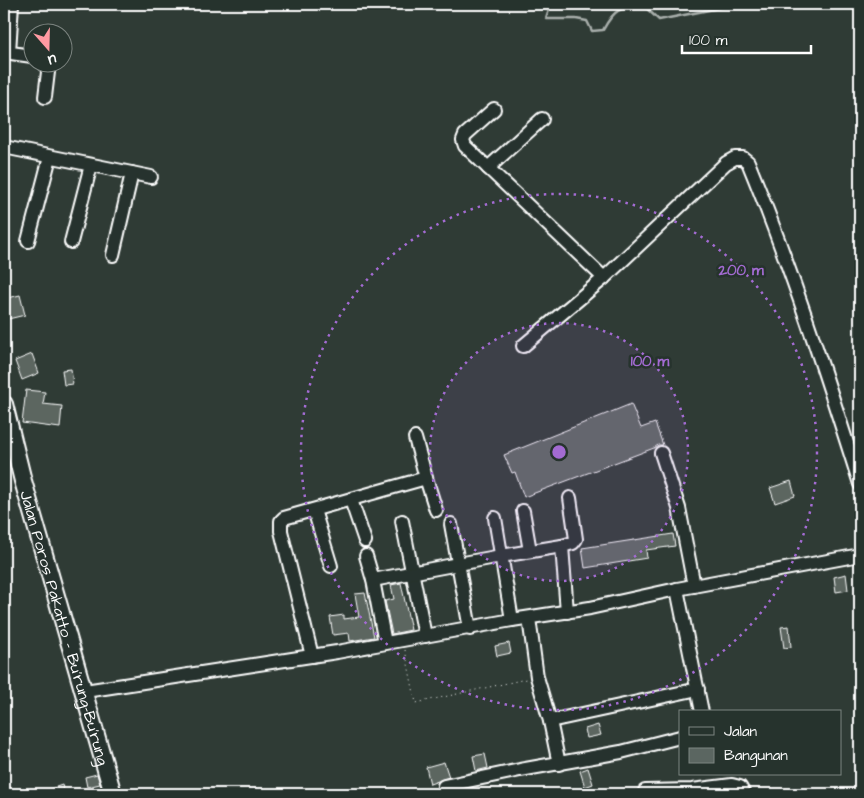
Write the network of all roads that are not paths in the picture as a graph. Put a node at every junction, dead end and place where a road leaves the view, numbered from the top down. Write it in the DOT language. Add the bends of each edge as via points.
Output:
graph roads {
  1 [pos="12,4"];
  2 [pos="6,52"];
  3 [pos="22,54"];
  4 [pos="48,72"];
  5 [pos="45,97"];
  6 [pos="494,109"];
  7 [pos="542,119"];
  8 [pos="5,152"];
  9 [pos="50,157"];
  10 [pos="90,165"];
  11 [pos="488,168"];
  12 [pos="132,173"];
  13 [pos="150,177"];
  14 [pos="28,241"];
  15 [pos="71,242"];
  16 [pos="113,255"];
  17 [pos="604,278"];
  18 [pos="523,346"];
  19 [pos="4,404"];
  20 [pos="415,438"];
  21 [pos="661,453"];
  22 [pos="426,478"];
  23 [pos="860,484"];
  24 [pos="570,498"];
  25 [pos="351,500"];
  26 [pos="314,510"];
  27 [pos="436,510"];
  28 [pos="523,511"];
  29 [pos="494,518"];
  30 [pos="402,521"];
  31 [pos="451,524"];
  32 [pos="364,541"];
  33 [pos="562,546"];
  34 [pos="530,551"];
  35 [pos="860,555"];
  36 [pos="366,556"];
  37 [pos="501,556"];
  38 [pos="457,565"];
  39 [pos="331,566"];
  40 [pos="413,573"];
  41 [pos="373,580"];
  42 [pos="694,586"];
  43 [pos="677,588"];
  44 [pos="567,612"];
  45 [pos="529,618"];
  46 [pos="512,620"];
  47 [pos="470,629"];
  48 [pos="425,636"];
  49 [pos="385,643"];
  50 [pos="312,656"];
  51 [pos="698,689"];
  52 [pos="85,691"];
  53 [pos="702,710"];
  54 [pos="550,721"];
  55 [pos="679,737"];
  56 [pos="559,764"];
  57 [pos="714,780"];
  58 [pos="444,786"];
  59 [pos="645,791"];
  60 [pos="113,794"];
  61 [pos="744,794"];
  1 -- 2 [label="street"];
  2 -- 3 [label="street"];
  4 -- 5 [label="street"];
  6 -- 11 [label="street" via="464,137 467,148"];
  7 -- 11 [label="street"];
  8 -- 9 [label="street"];
  9 -- 10 [label="street"];
  9 -- 14 [label="street"];
  10 -- 12 [label="street"];
  10 -- 15 [label="street"];
  11 -- 17 [label="street"];
  12 -- 13 [label="street"];
  12 -- 16 [label="street"];
  17 -- 18 [label="street"];
  17 -- 23 [label="street" via="726,163 739,157 746,159 800,300"];
  19 -- 52 [label="main road, Jalan Poros Pakatto - Bu'rung-Bu'rung" via="23,482"];
  20 -- 22 [label="street"];
  21 -- 42 [label="street" via="678,508"];
  22 -- 25 [label="street"];
  22 -- 27 [label="street"];
  24 -- 33 [label="street" via="576,539"];
  25 -- 26 [label="street"];
  25 -- 32 [label="street"];
  26 -- 39 [label="street"];
  26 -- 50 [label="street" via="284,518 280,527"];
  28 -- 34 [label="street"];
  29 -- 37 [label="street"];
  30 -- 40 [label="street"];
  31 -- 38 [label="street"];
  33 -- 34 [label="street"];
  33 -- 44 [label="street"];
  34 -- 37 [label="street"];
  35 -- 42 [label="street"];
  36 -- 41 [label="street"];
  37 -- 38 [label="street"];
  37 -- 46 [label="street"];
  38 -- 40 [label="street"];
  38 -- 47 [label="street"];
  40 -- 41 [label="street"];
  40 -- 48 [label="street"];
  41 -- 49 [label="street"];
  42 -- 43 [label="street"];
  43 -- 44 [label="street"];
  43 -- 51 [label="street"];
  44 -- 45 [label="street"];
  45 -- 46 [label="street"];
  45 -- 54 [label="street" via="537,677"];
  46 -- 47 [label="street"];
  47 -- 48 [label="street"];
  48 -- 49 [label="street"];
  49 -- 50 [label="street"];
  50 -- 52 [label="street"];
  51 -- 53 [label="street"];
  51 -- 54 [label="street"];
  52 -- 60 [label="main road, Jalan Poros Pakatto - Bu'rung-Bu'rung"];
  54 -- 56 [label="street"];
  55 -- 56 [label="street"];
  56 -- 58 [label="street"];
  57 -- 59 [label="street" via="692,790"];
  57 -- 61 [label="street" via="736,786"];
}
